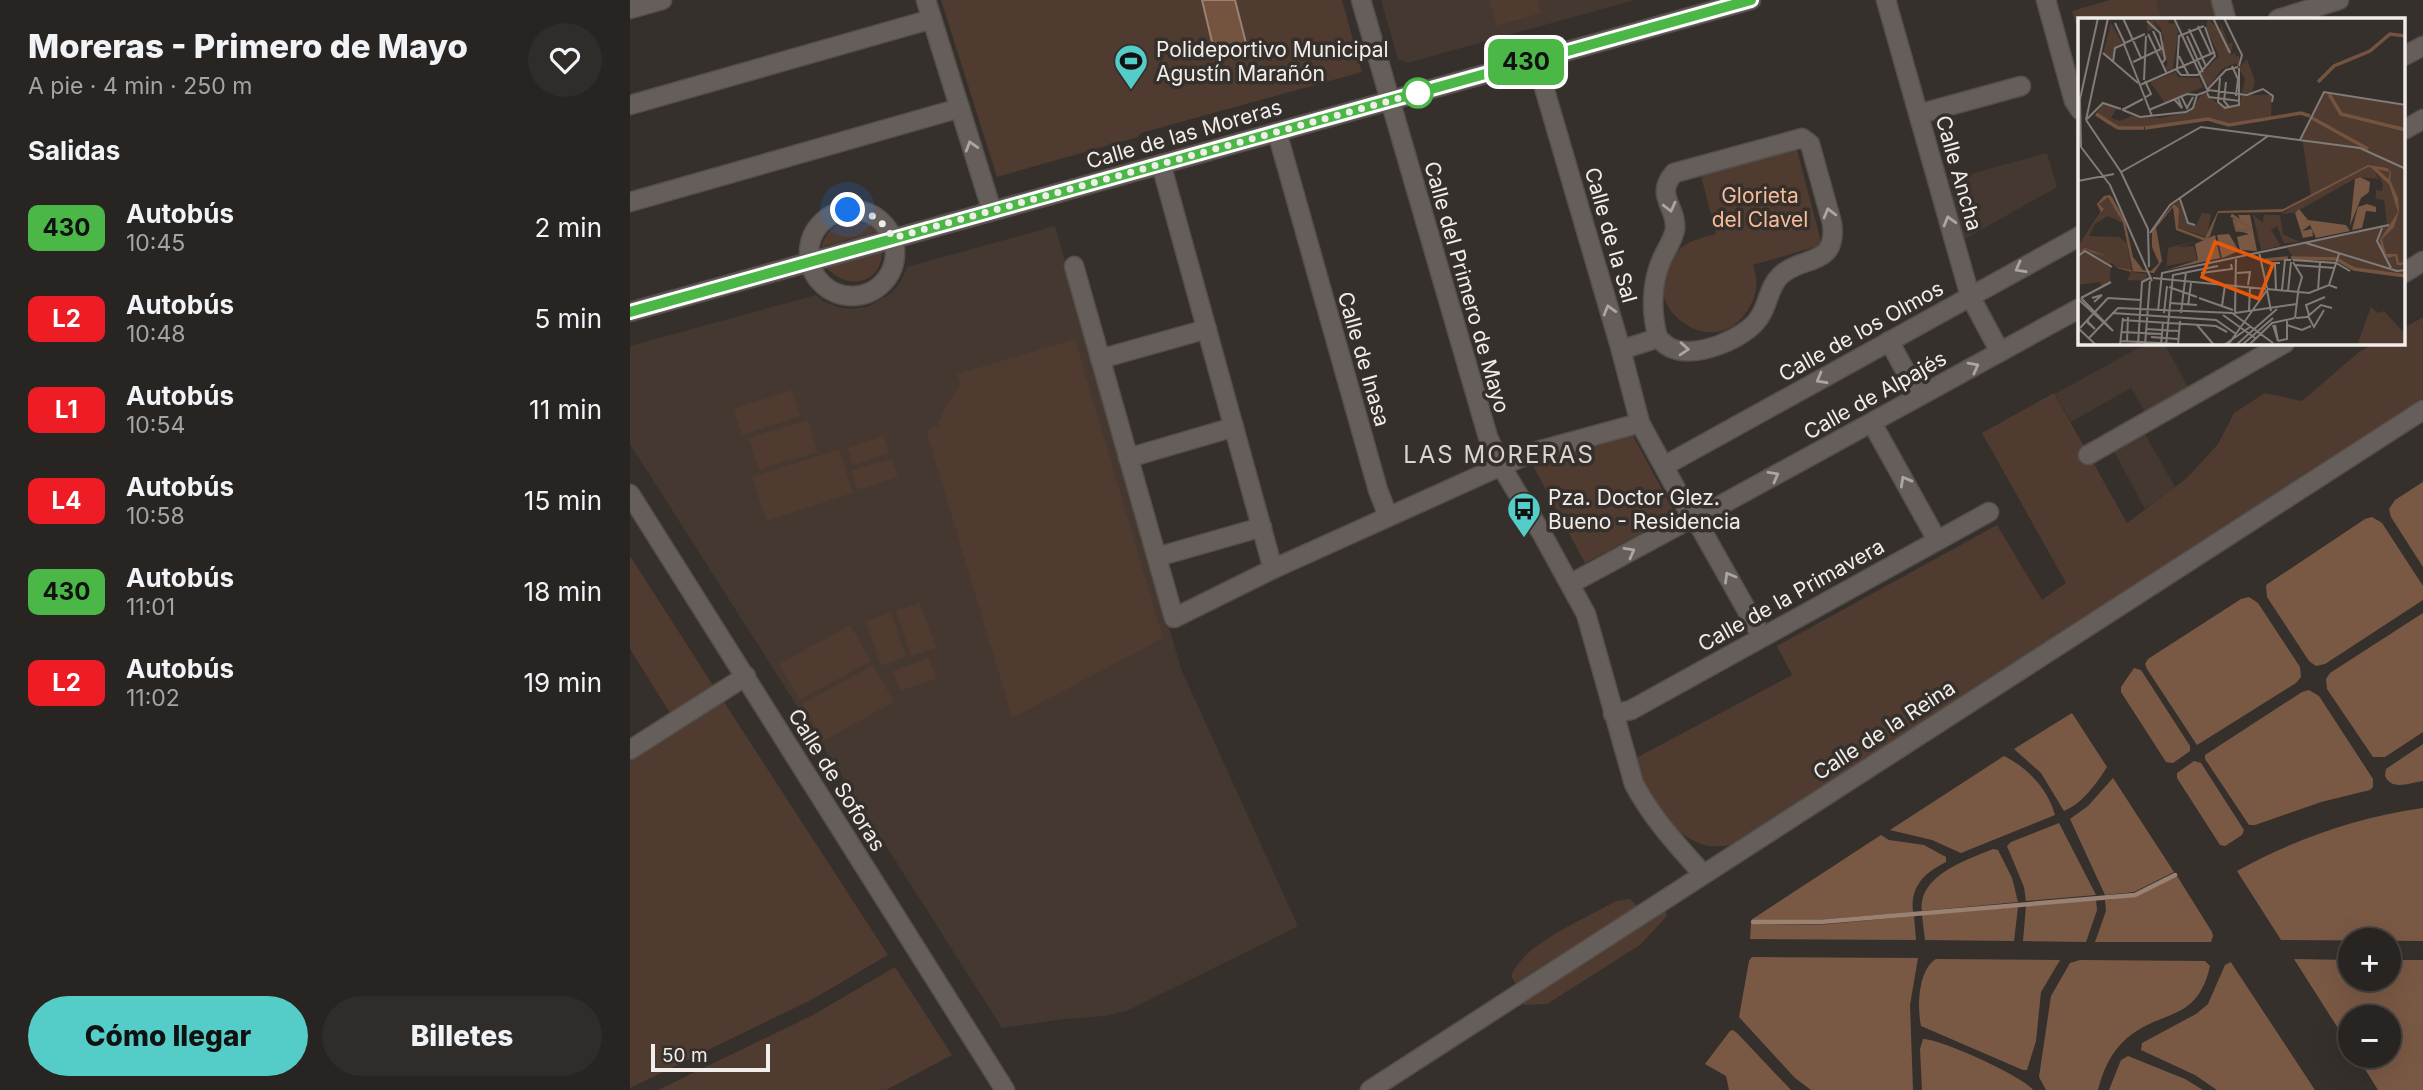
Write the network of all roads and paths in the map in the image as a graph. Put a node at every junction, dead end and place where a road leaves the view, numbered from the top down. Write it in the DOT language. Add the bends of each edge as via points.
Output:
graph roads {
  1 [pos="662,0"];
  2 [pos="926,0"];
  3 [pos="1361,0"];
  4 [pos="1751,0"];
  5 [pos="1886,0"];
  6 [pos="2046,0"];
  7 [pos="2221,0"];
  8 [pos="2340,0"];
  9 [pos="1721,4"];
  10 [pos="630,9"];
  11 [pos="2226,18"];
  12 [pos="2281,18"];
  13 [pos="932,19"];
  14 [pos="2423,46"];
  15 [pos="2406,55"];
  16 [pos="1536,60"];
  17 [pos="2021,86"];
  18 [pos="1390,100"];
  19 [pos="630,105"];
  20 [pos="2078,107"];
  21 [pos="960,108"];
  22 [pos="1919,114"];
  23 [pos="2423,119"];
  24 [pos="2406,129"];
  25 [pos="1277,132"];
  26 [pos="1161,164"];
  27 [pos="630,202"];
  28 [pos="992,211"];
  29 [pos="2078,237"];
  30 [pos="893,238"];
  31 [pos="2423,261"];
  32 [pos="810,262"];
  33 [pos="1073,266"];
  34 [pos="2406,272"];
  35 [pos="1970,296"];
  36 [pos="2078,309"];
  37 [pos="630,312"];
  38 [pos="1207,329"];
  39 [pos="1658,338"];
  40 [pos="1889,341"];
  41 [pos="2281,345"];
  42 [pos="1621,350"];
  43 [pos="2000,352"];
  44 [pos="1100,359"];
  45 [pos="1919,396"];
  46 [pos="2423,410"];
  47 [pos="1872,422"];
  48 [pos="1640,423"];
  49 [pos="1234,427"];
  50 [pos="2088,454"];
  51 [pos="1128,458"];
  52 [pos="1501,466"];
  53 [pos="1664,466"];
  54 [pos="630,494"];
  55 [pos="1989,512"];
  56 [pos="1388,516"];
  57 [pos="1692,518"];
  58 [pos="1262,527"];
  59 [pos="1937,540"];
  60 [pos="1157,557"];
  61 [pos="1273,569"];
  62 [pos="1570,584"];
  63 [pos="1762,636"];
  64 [pos="746,676"];
  65 [pos="1613,714"];
  66 [pos="630,750"];
  67 [pos="1703,874"];
  68 [pos="1005,1090"];
  69 [pos="1370,1090"];
  1 -- 10 [label="street"];
  2 -- 13 [label="street"];
  3 -- 18 [label="street, Calle del Primero de Mayo"];
  4 -- 9 [label="street, Calle de las Moreras"];
  5 -- 22 [label="street, Calle Ancha"];
  6 -- 20 [label="street"];
  7 -- 11 [label="street"];
  8 -- 12 [label="street"];
  9 -- 16 [label="street, Calle de las Moreras"];
  13 -- 19 [label="street"];
  13 -- 21 [label="street"];
  14 -- 15 [label="street"];
  16 -- 18 [label="street, Calle de las Moreras"];
  42 -- 16 [label="street, Calle de la Sal, one-way"];
  17 -- 22 [label="street"];
  18 -- 25 [label="street, Calle de las Moreras"];
  18 -- 52 [label="street, Calle del Primero de Mayo" via="1488,438"];
  21 -- 27 [label="street"];
  28 -- 21 [label="street, one-way"];
  35 -- 22 [label="street, Calle Ancha, one-way"];
  23 -- 24 [label="street"];
  25 -- 26 [label="street, Calle de las Moreras"];
  25 -- 56 [label="street, Calle de Inasa"];
  26 -- 28 [label="street, Calle de las Moreras"];
  26 -- 38 [label="street"];
  28 -- 30 [label="street, Calle de las Moreras"];
  29 -- 35 [label="street, Calle de los Olmos, one-way"];
  30 -- 32 [label="street, Calle de las Moreras"];
  30 -- 32 [label="street" via="875,216 848,210 834,214 818,228"];
  30 -- 32 [label="street" via="893,266 887,278 864,294 850,296 825,286"];
  31 -- 34 [label="street"];
  32 -- 37 [label="street, Calle de las Moreras"];
  33 -- 44 [label="street"];
  35 -- 40 [label="street, Calle de los Olmos"];
  35 -- 43 [label="street, Calle Ancha"];
  36 -- 43 [label="street, Calle de Alpajés"];
  38 -- 44 [label="street"];
  38 -- 49 [label="street"];
  39 -- 39 [label="street, one-way" via="1670,348 1686,352 1741,336 1761,316 1772,285 1783,272 1823,255 1830,246 1832,223 1810,144 1802,138 1784,142 1674,173 1667,181 1675,229 1654,286 1653,323"];
  39 -- 42 [label="street"];
  40 -- 45 [label="street"];
  40 -- 53 [label="street, Calle de los Olmos, one-way"];
  41 -- 50 [label="street"];
  42 -- 48 [label="street, Calle de la Sal"];
  45 -- 43 [label="street, Calle de Alpajés, one-way"];
  44 -- 51 [label="street"];
  45 -- 47 [label="street, Calle de Alpajés"];
  46 -- 67 [label="street, Calle de la Reina"];
  57 -- 47 [label="street, Calle de Alpajés, one-way"];
  59 -- 47 [label="street, one-way"];
  48 -- 52 [label="street" via="1534,452"];
  48 -- 53 [label="street, Calle de la Sal"];
  49 -- 51 [label="street"];
  49 -- 58 [label="street"];
  51 -- 60 [label="street"];
  52 -- 56 [label="street"];
  52 -- 62 [label="street, Calle del Primero de Mayo"];
  53 -- 57 [label="street, Calle de la Sal"];
  54 -- 64 [label="street, Calle de Soforas"];
  55 -- 59 [label="street, Calle de la Primavera"];
  56 -- 61 [label="street"];
  62 -- 57 [label="street, Calle de Alpajés, one-way"];
  63 -- 57 [label="street, one-way"];
  58 -- 60 [label="street"];
  58 -- 61 [label="street"];
  59 -- 63 [label="street, Calle de la Primavera"];
  60 -- 61 [label="street" via="1174,618"];
  62 -- 65 [label="street" via="1586,614"];
  63 -- 65 [label="street, Calle de la Primavera" via="1631,710"];
  64 -- 66 [label="street"];
  64 -- 68 [label="street, Calle de Soforas"];
  65 -- 67 [label="street" via="1640,795"];
  67 -- 69 [label="street, Calle de la Reina"];
}
